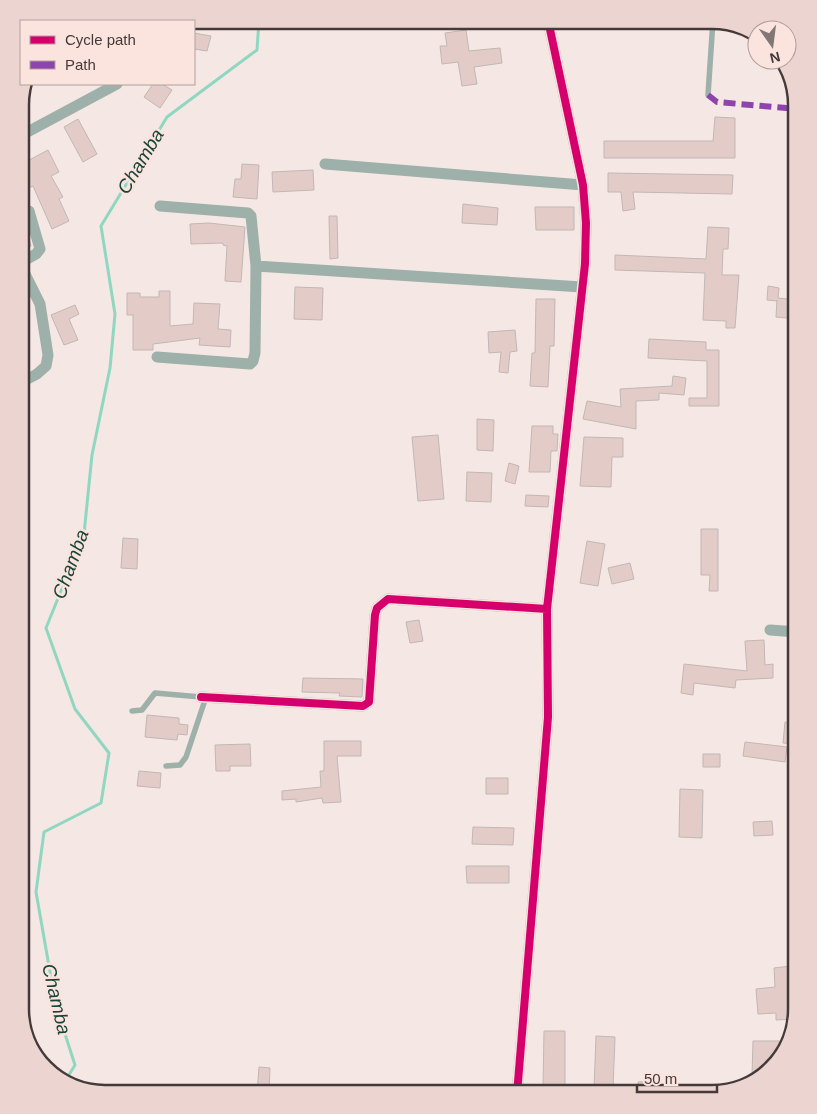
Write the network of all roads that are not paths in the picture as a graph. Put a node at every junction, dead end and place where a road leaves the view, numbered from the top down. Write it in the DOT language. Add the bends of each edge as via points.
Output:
graph roads {
  1 [pos="550,29"];
  2 [pos="712,29"];
  3 [pos="115,85"];
  4 [pos="708,95"];
  5 [pos="29,131"];
  6 [pos="325,164"];
  7 [pos="583,185"];
  8 [pos="160,206"];
  9 [pos="30,211"];
  10 [pos="29,258"];
  11 [pos="256,266"];
  12 [pos="29,282"];
  13 [pos="582,287"];
  14 [pos="157,357"];
  15 [pos="29,378"];
  16 [pos="546,608"];
  17 [pos="770,630"];
  18 [pos="788,631"];
  19 [pos="204,697"];
  20 [pos="132,711"];
  21 [pos="166,766"];
  22 [pos="518,1085"];
  1 -- 7 [label="street"];
  2 -- 4 [label="lane"];
  3 -- 5 [label="street"];
  6 -- 7 [label="street"];
  7 -- 13 [label="street" via="586,223"];
  8 -- 11 [label="street" via="248,213 251,216"];
  9 -- 10 [label="street" via="40,249"];
  11 -- 13 [label="street"];
  11 -- 14 [label="street" via="253,361 250,364"];
  12 -- 15 [label="street" via="40,304 48,355 46,366"];
  13 -- 16 [label="street"];
  16 -- 19 [label="street" via="388,599 377,608 375,615 369,702 363,706"];
  16 -- 22 [label="street" via="548,718"];
  17 -- 18 [label="street"];
  19 -- 20 [label="lane" via="155,693 142,710"];
  19 -- 21 [label="lane" via="186,757 180,765"];
}
